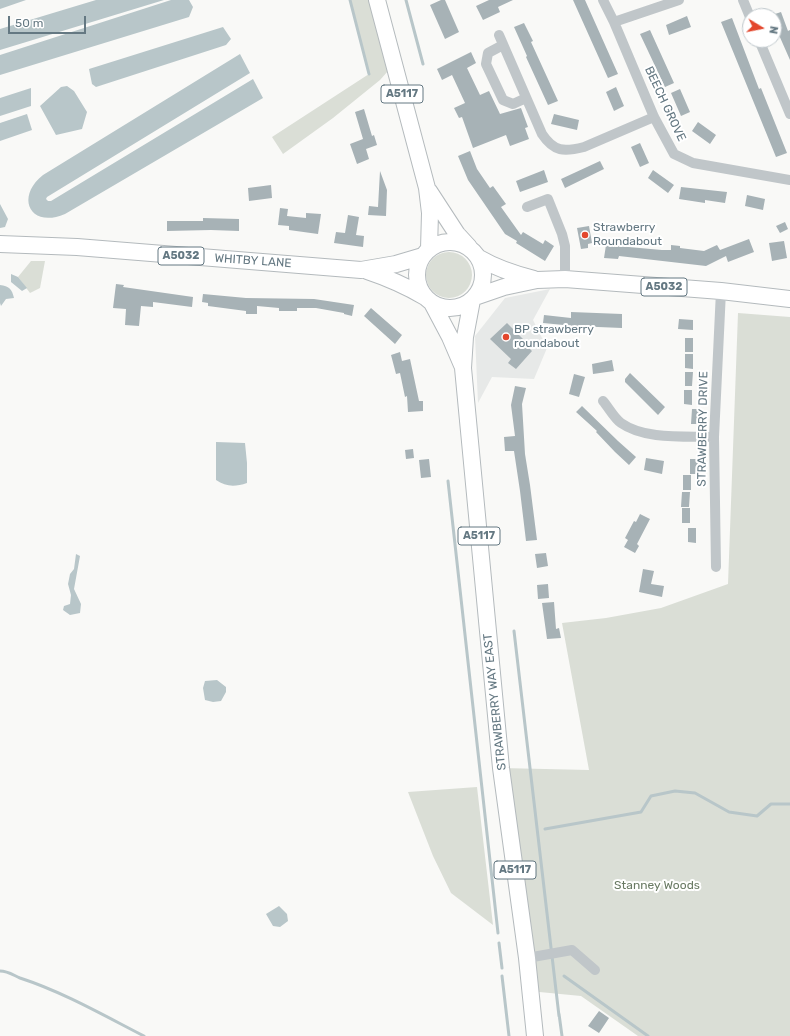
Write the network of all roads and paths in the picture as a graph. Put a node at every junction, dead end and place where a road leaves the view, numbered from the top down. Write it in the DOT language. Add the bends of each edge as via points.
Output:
graph roads {
  1 [pos="377,0"];
  2 [pos="603,0"];
  3 [pos="679,0"];
  4 [pos="614,22"];
  5 [pos="499,35"];
  6 [pos="503,45"];
  7 [pos="762,48"];
  8 [pos="526,98"];
  9 [pos="790,114"];
  10 [pos="654,117"];
  11 [pos="790,180"];
  12 [pos="427,188"];
  13 [pos="527,207"];
  14 [pos="0,244"];
  15 [pos="426,253"];
  16 [pos="474,253"];
  17 [pos="361,270"];
  18 [pos="565,279"];
  19 [pos="537,280"];
  20 [pos="721,291"];
  21 [pos="473,298"];
  22 [pos="790,299"];
  23 [pos="429,300"];
  24 [pos="463,368"];
  25 [pos="603,401"];
  26 [pos="714,437"];
  27 [pos="716,568"];
  28 [pos="527,958"];
  29 [pos="595,970"];
  30 [pos="535,1036"];
  1 -- 12 [label="main road, A5117"];
  2 -- 4 [label="street, BEECH GROVE"];
  3 -- 4 [label="street"];
  4 -- 10 [label="street, BEECH GROVE"];
  5 -- 6 [label="street"];
  6 -- 8 [label="street"];
  6 -- 8 [label="street" via="488,53 486,64 503,100 513,104"];
  7 -- 9 [label="street"];
  8 -- 10 [label="street" via="548,143 563,150 584,147"];
  10 -- 11 [label="street, BEECH GROVE" via="674,154 682,160"];
  12 -- 15 [label="main road, A5117" via="430,213"];
  12 -- 16 [label="main road, A5117" via="457,234"];
  13 -- 18 [label="street" via="548,199 565,246"];
  14 -- 17 [label="main road, WHITBY LANE / A5032"];
  15 -- 16 [label="main road" via="438,244 449,242 460,243"];
  15 -- 17 [label="main road, WHITBY LANE / A5032" via="396,264"];
  15 -- 23 [label="main road, A5117" via="418,266 417,277 419,288"];
  16 -- 19 [label="main road, A5032" via="492,266"];
  16 -- 21 [label="main road, A5117" via="482,268 483,278"];
  17 -- 23 [label="main road, WHITBY LANE / A5032" via="409,287"];
  18 -- 19 [label="main road, A5032"];
  18 -- 20 [label="main road, A5032"];
  19 -- 21 [label="main road, A5032" via="504,287"];
  20 -- 22 [label="main road, A5032"];
  20 -- 26 [label="street, STRAWBERRY DRIVE"];
  21 -- 23 [label="main road" via="463,306 453,308 442,307"];
  21 -- 24 [label="main road, STRAWBERRY WAY EAST / A5117" via="465,337"];
  23 -- 24 [label="main road, STRAWBERRY WAY EAST / A5117" via="450,337"];
  24 -- 28 [label="main road, STRAWBERRY WAY EAST / A5117" via="501,768"];
  25 -- 26 [label="street" via="619,422 630,428 662,435"];
  26 -- 27 [label="street, STRAWBERRY DRIVE"];
  28 -- 29 [label="street" via="572,950"];
  28 -- 30 [label="main road, STRAWBERRY WAY EAST / A5117"];
}
